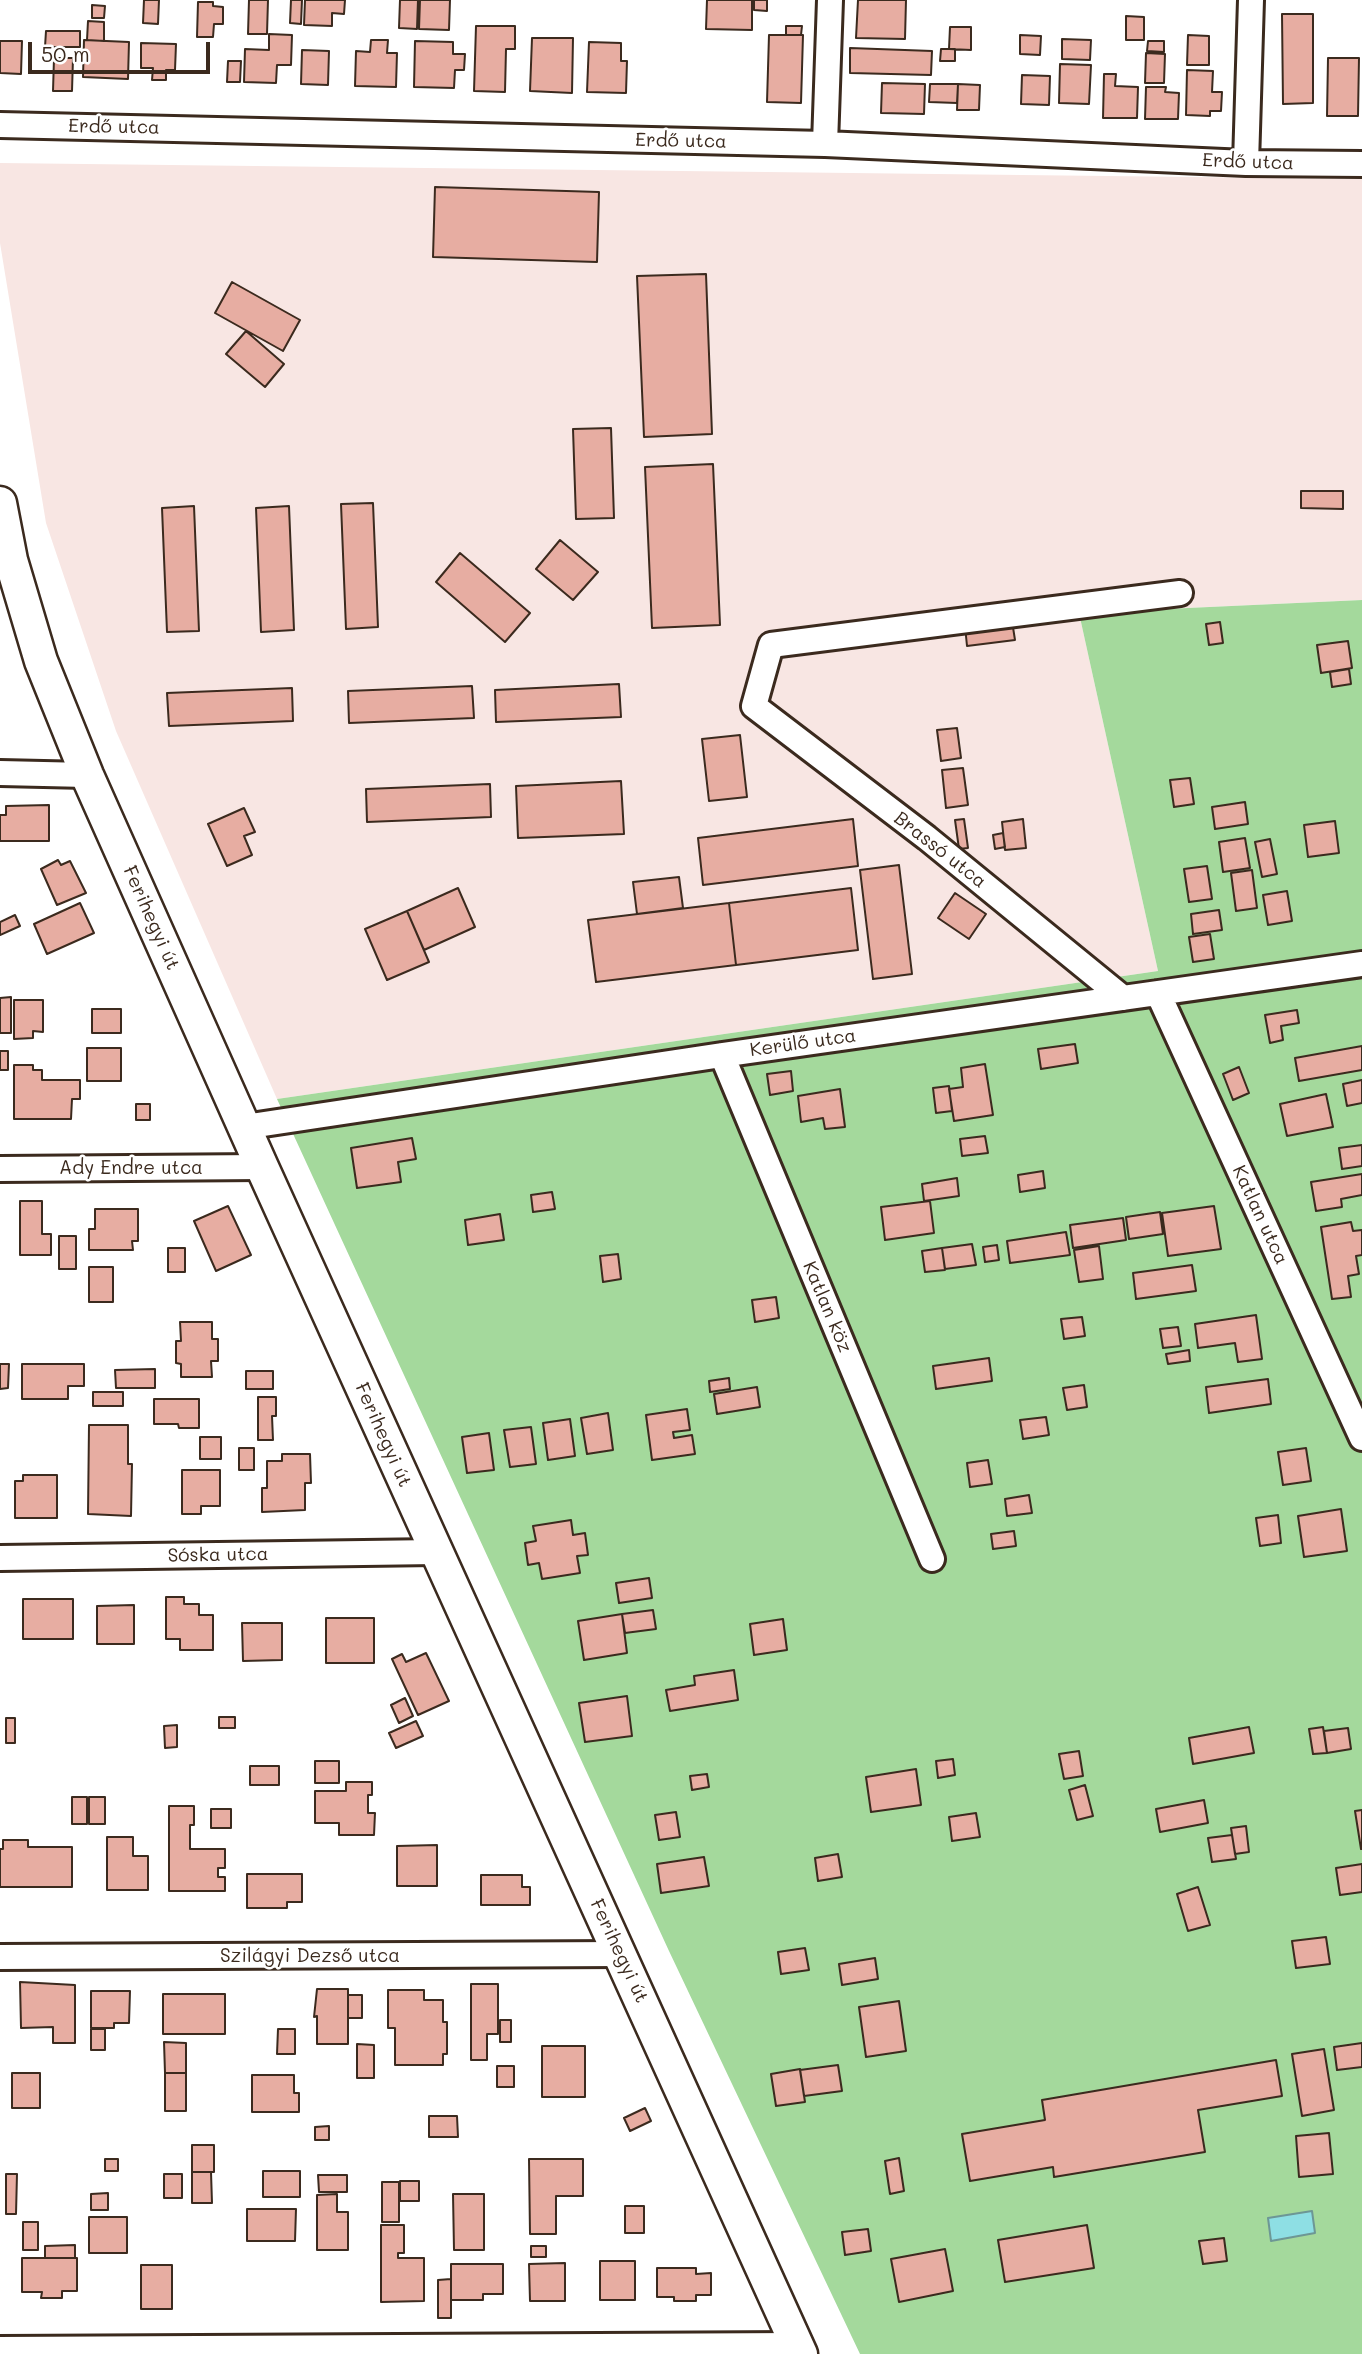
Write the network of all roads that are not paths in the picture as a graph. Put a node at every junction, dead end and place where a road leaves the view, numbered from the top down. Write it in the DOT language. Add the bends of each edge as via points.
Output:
graph roads {
  1 [pos="830,0"];
  2 [pos="1251,0"];
  3 [pos="0,125"];
  4 [pos="825,144"];
  5 [pos="1246,163"];
  6 [pos="1362,164"];
  7 [pos="0,503"];
  8 [pos="1180,593"];
  9 [pos="0,773"];
  10 [pos="87,775"];
  11 [pos="1362,964"];
  12 [pos="1158,993"];
  13 [pos="1123,998"];
  14 [pos="722,1055"];
  15 [pos="244,1127"];
  16 [pos="262,1167"];
  17 [pos="0,1169"];
  18 [pos="1362,1438"];
  19 [pos="436,1552"];
  20 [pos="0,1558"];
  21 [pos="932,1559"];
  22 [pos="621,1954"];
  23 [pos="0,1957"];
  24 [pos="0,2349"];
  25 [pos="799,2349"];
  1 -- 4 [label="street"];
  2 -- 5 [label="street"];
  3 -- 4 [label="street, Erdő utca"];
  4 -- 5 [label="street, Erdő utca"];
  5 -- 6 [label="street, Erdő utca"];
  7 -- 10 [label="main road, Ferihegyi út" via="11,560 41,661"];
  8 -- 13 [label="street, Brassó utca" via="771,645 754,706 927,838"];
  9 -- 10 [label="street"];
  10 -- 15 [label="main road, Ferihegyi út"];
  11 -- 12 [label="street, Kerülő utca"];
  12 -- 13 [label="street, Kerülő utca"];
  12 -- 18 [label="street, Katlan utca"];
  13 -- 14 [label="street, Kerülő utca"];
  14 -- 15 [label="street, Kerülő utca"];
  14 -- 21 [label="street, Katlan köz"];
  15 -- 16 [label="main road, Ferihegyi út"];
  16 -- 17 [label="street, Ady Endre utca"];
  16 -- 19 [label="main road, Ferihegyi út"];
  19 -- 20 [label="street, Sóska utca"];
  19 -- 22 [label="main road, Ferihegyi út"];
  22 -- 23 [label="street, Szilágyi Dezső utca"];
  22 -- 25 [label="main road, Ferihegyi út"];
  24 -- 25 [label="street"];
}
